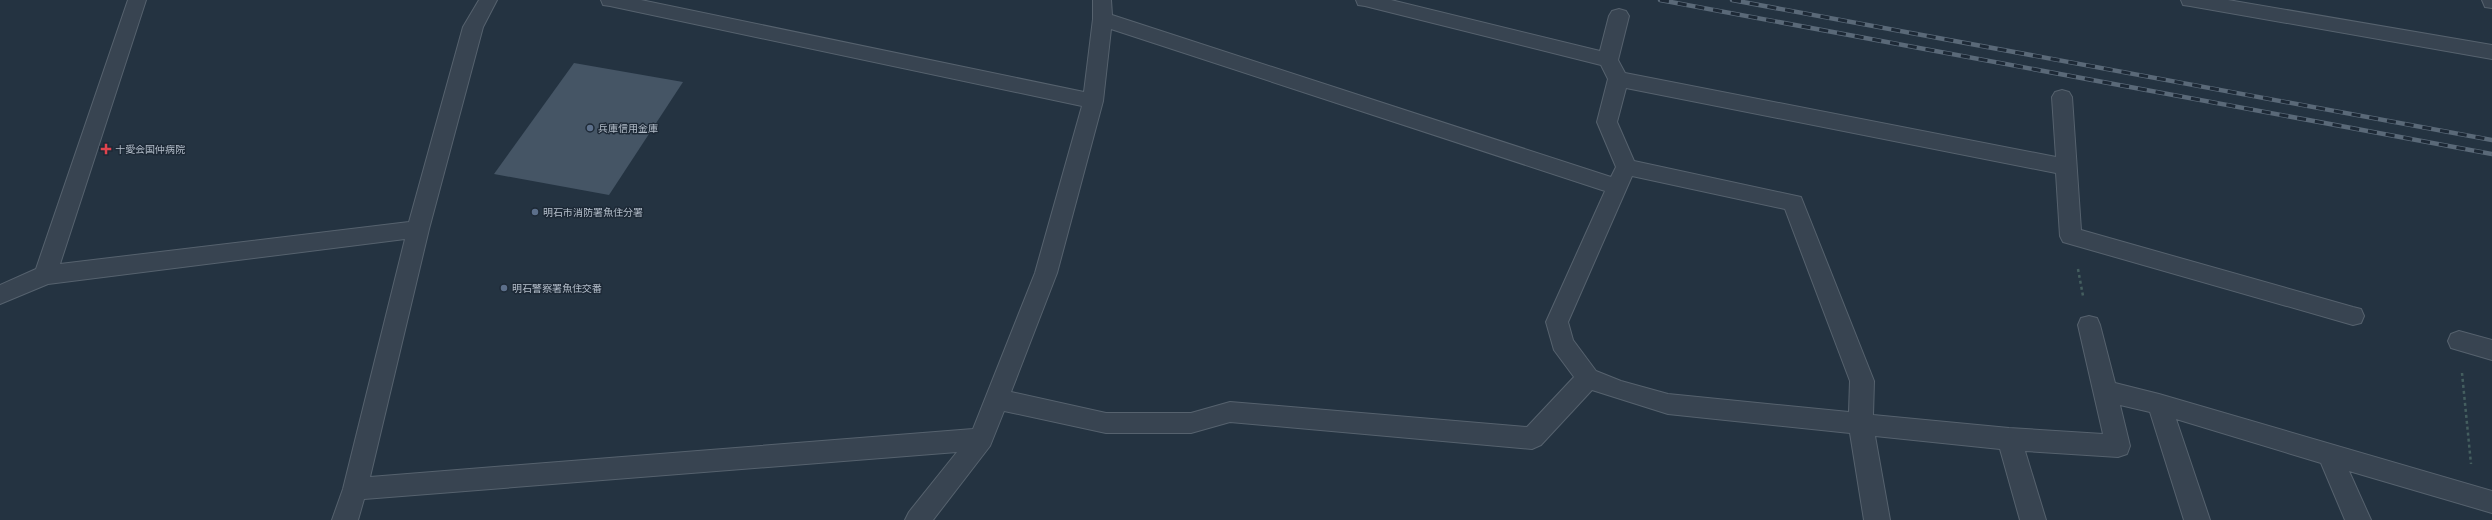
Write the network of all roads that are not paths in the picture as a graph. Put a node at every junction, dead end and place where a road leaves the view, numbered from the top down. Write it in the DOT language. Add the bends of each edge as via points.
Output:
graph roads {
  1 [pos="137,0"];
  2 [pos="488,0"];
  3 [pos="610,0"];
  4 [pos="1365,0"];
  5 [pos="2190,0"];
  6 [pos="1102,9"];
  7 [pos="1619,16"];
  8 [pos="2492,52"];
  9 [pos="1613,70"];
  10 [pos="2062,97"];
  11 [pos="1093,101"];
  12 [pos="2066,167"];
  13 [pos="1621,177"];
  14 [pos="418,229"];
  15 [pos="45,275"];
  16 [pos="0,295"];
  17 [pos="2354,316"];
  18 [pos="2089,325"];
  19 [pos="2459,341"];
  20 [pos="2492,350"];
  21 [pos="1588,378"];
  22 [pos="2105,391"];
  23 [pos="998,399"];
  24 [pos="2159,404"];
  25 [pos="1861,425"];
  26 [pos="981,438"];
  27 [pos="2009,439"];
  28 [pos="2330,454"];
  29 [pos="355,489"];
  30 [pos="2483,500"];
  31 [pos="345,520"];
  32 [pos="918,520"];
  33 [pos="1876,520"];
  34 [pos="2033,520"];
  35 [pos="2197,520"];
  36 [pos="2358,520"];
  1 -- 15 [label="street"];
  2 -- 14 [label="street" via="473,27"];
  3 -- 11 [label="street"];
  4 -- 9 [label="street"];
  5 -- 8 [label="street"];
  6 -- 11 [label="street"];
  6 -- 13 [label="street"];
  7 -- 9 [label="street"];
  9 -- 12 [label="street"];
  9 -- 13 [label="street" via="1607,122"];
  10 -- 12 [label="street"];
  11 -- 23 [label="street" via="1046,273"];
  12 -- 17 [label="street" via="2071,236"];
  13 -- 21 [label="street" via="1557,322 1562,343"];
  13 -- 25 [label="street" via="1793,204 1862,382"];
  14 -- 15 [label="street"];
  14 -- 29 [label="street"];
  15 -- 16 [label="street"];
  18 -- 22 [label="street"];
  19 -- 20 [label="street"];
  21 -- 23 [label="street" via="1532,438 1230,412 1191,423 1106,422"];
  21 -- 25 [label="street" via="1618,390 1668,404"];
  22 -- 24 [label="street"];
  22 -- 27 [label="street" via="2118,446"];
  23 -- 26 [label="street"];
  24 -- 28 [label="street"];
  24 -- 35 [label="street"];
  25 -- 27 [label="street"];
  25 -- 33 [label="street"];
  26 -- 29 [label="street"];
  26 -- 32 [label="street"];
  27 -- 34 [label="street"];
  28 -- 30 [label="street"];
  28 -- 36 [label="street"];
  29 -- 31 [label="street"];
}
